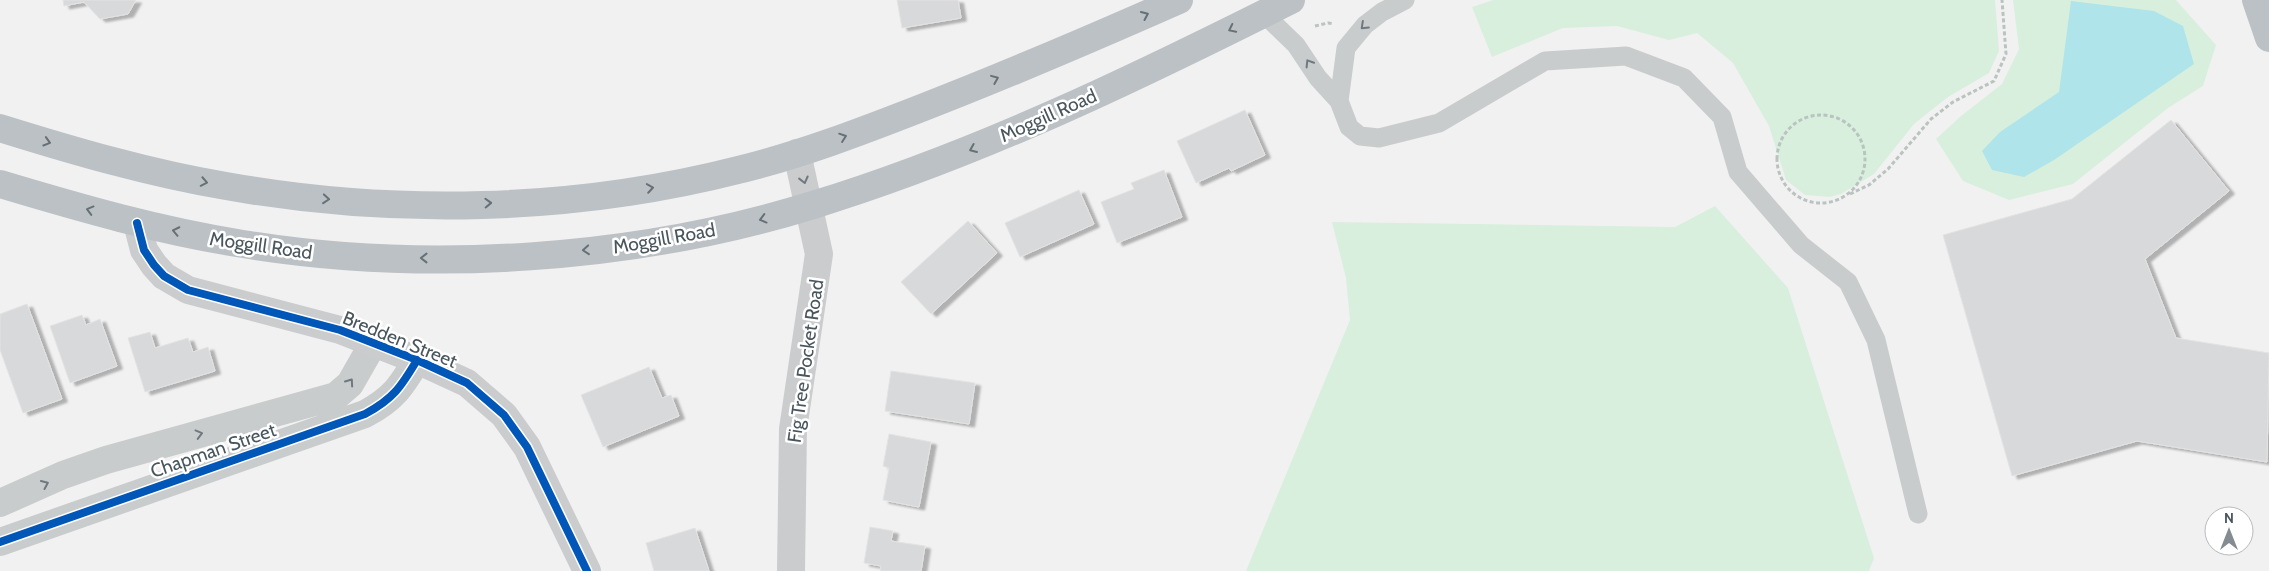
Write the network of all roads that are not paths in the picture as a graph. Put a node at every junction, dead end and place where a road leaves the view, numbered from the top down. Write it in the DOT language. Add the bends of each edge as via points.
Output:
graph roads {
  1 [pos="1179,0"];
  2 [pos="1291,0"];
  3 [pos="1405,0"];
  4 [pos="2256,0"];
  5 [pos="1264,14"];
  6 [pos="2269,38"];
  7 [pos="1339,101"];
  8 [pos="0,128"];
  9 [pos="798,153"];
  10 [pos="0,184"];
  11 [pos="810,206"];
  12 [pos="137,223"];
  13 [pos="374,342"];
  14 [pos="417,360"];
  15 [pos="0,503"];
  16 [pos="1918,514"];
  17 [pos="0,542"];
  18 [pos="587,571"];
  19 [pos="791,571"];
  9 -- 1 [label="highway, one-way" via="956,94"];
  2 -- 5 [label="highway, Moggill Road"];
  3 -- 7 [label="lane, one-way" via="1382,12 1352,38 1346,48"];
  4 -- 6 [label="highway"];
  7 -- 5 [label="lane, one-way" via="1318,78 1296,45"];
  5 -- 11 [label="highway, Moggill Road, one-way" via="1048,117 951,157"];
  7 -- 16 [label="lane" via="1348,127 1354,133 1379,138 1439,123 1545,61 1626,56 1684,78 1722,117 1738,172 1801,245 1848,282 1876,340"];
  8 -- 9 [label="highway, one-way" via="85,154 227,187 399,204 540,201 611,194 686,182"];
  9 -- 11 [label="street, Fig Tree Pocket Road, one-way"];
  12 -- 10 [label="highway, Moggill Road, one-way"];
  11 -- 12 [label="highway, Moggill Road, one-way" via="745,224 639,244 498,257 409,258 298,251"];
  11 -- 19 [label="street, Fig Tree Pocket Road" via="819,265 809,311 793,430"];
  12 -- 13 [label="street, Bredden Street" via="144,250 154,265 164,276 188,290"];
  13 -- 14 [label="street, Bredden Street"];
  15 -- 13 [label="street, Chapman Street, one-way" via="106,460 336,396 350,384"];
  14 -- 17 [label="street, Chapman Street" via="394,394 365,414"];
  14 -- 18 [label="street, Bredden Street" via="467,383 504,415 527,447"];
}
